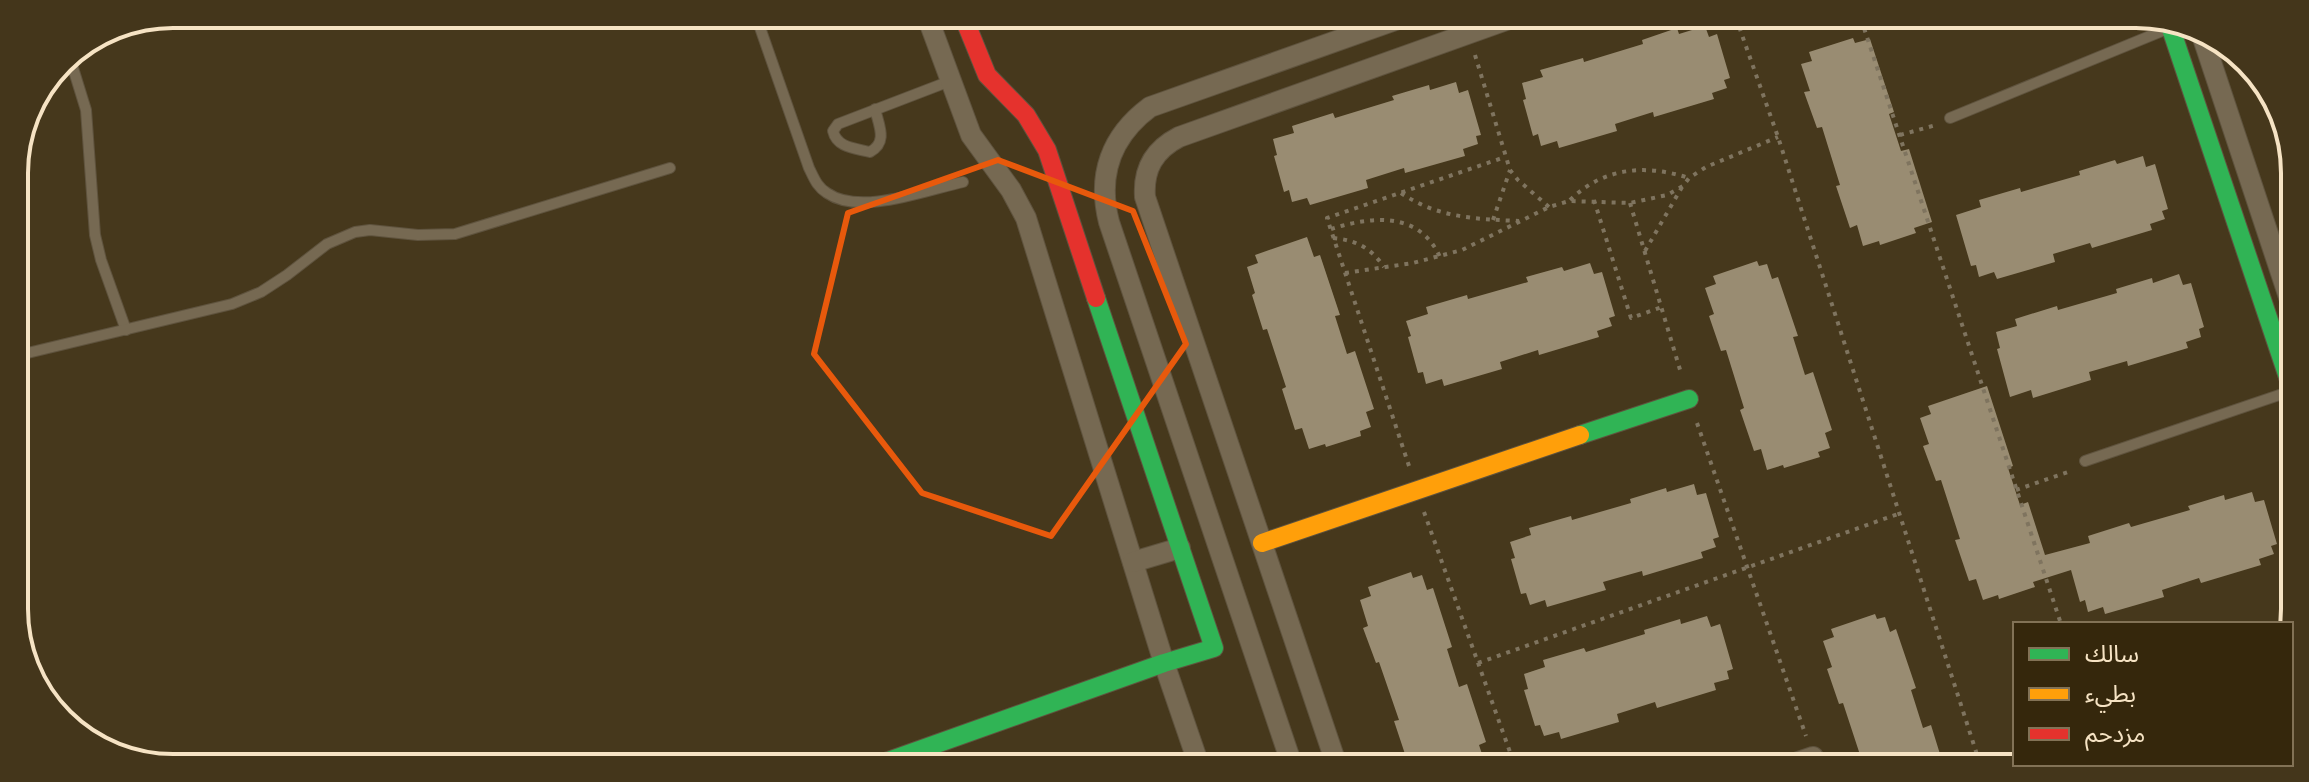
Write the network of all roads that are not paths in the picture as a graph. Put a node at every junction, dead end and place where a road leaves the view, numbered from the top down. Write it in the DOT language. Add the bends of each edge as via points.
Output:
graph roads {
  1 [pos="760,28"];
  2 [pos="931,28"];
  3 [pos="968,28"];
  4 [pos="1374,28"];
  5 [pos="1405,28"];
  6 [pos="1461,29"];
  7 [pos="2155,29"];
  8 [pos="2172,33"];
  9 [pos="2206,46"];
  10 [pos="1412,53"];
  11 [pos="73,68"];
  12 [pos="950,81"];
  13 [pos="875,109"];
  14 [pos="1954,116"];
  15 [pos="670,168"];
  16 [pos="963,182"];
  17 [pos="2281,273"];
  18 [pos="126,330"];
  19 [pos="28,353"];
  20 [pos="2281,358"];
  21 [pos="2281,392"];
  22 [pos="1689,399"];
  23 [pos="2088,460"];
  24 [pos="1262,543"];
  25 [pos="1180,548"];
  26 [pos="1133,562"];
  27 [pos="1164,663"];
  28 [pos="908,754"];
  29 [pos="1195,754"];
  30 [pos="1288,754"];
  31 [pos="1333,754"];
  1 -- 16 [label="lane" via="809,168 827,193 844,201 878,201"];
  2 -- 12 [label="street"];
  3 -- 25 [label="street" via="987,75 1026,115 1047,150"];
  4 -- 30 [label="street" via="1150,107 1116,142 1105,173 1109,222"];
  5 -- 10 [label="street"];
  6 -- 10 [label="street"];
  7 -- 14 [label="lane"];
  8 -- 20 [label="street"];
  9 -- 17 [label="street"];
  10 -- 24 [label="street" via="1179,137 1155,154 1147,168 1145,197"];
  11 -- 18 [label="lane" via="90,140 95,235"];
  12 -- 13 [label="lane"];
  12 -- 26 [label="street" via="971,135 1026,218"];
  13 -- 13 [label="lane" via="882,133 876,148 870,152 835,138 838,124"];
  15 -- 18 [label="lane" via="455,234 355,232 327,244 261,292"];
  18 -- 19 [label="lane"];
  21 -- 23 [label="lane"];
  22 -- 24 [label="street"];
  24 -- 31 [label="street"];
  25 -- 26 [label="street"];
  25 -- 27 [label="street" via="1214,648"];
  26 -- 27 [label="street"];
  27 -- 28 [label="street"];
  27 -- 29 [label="street"];
}
